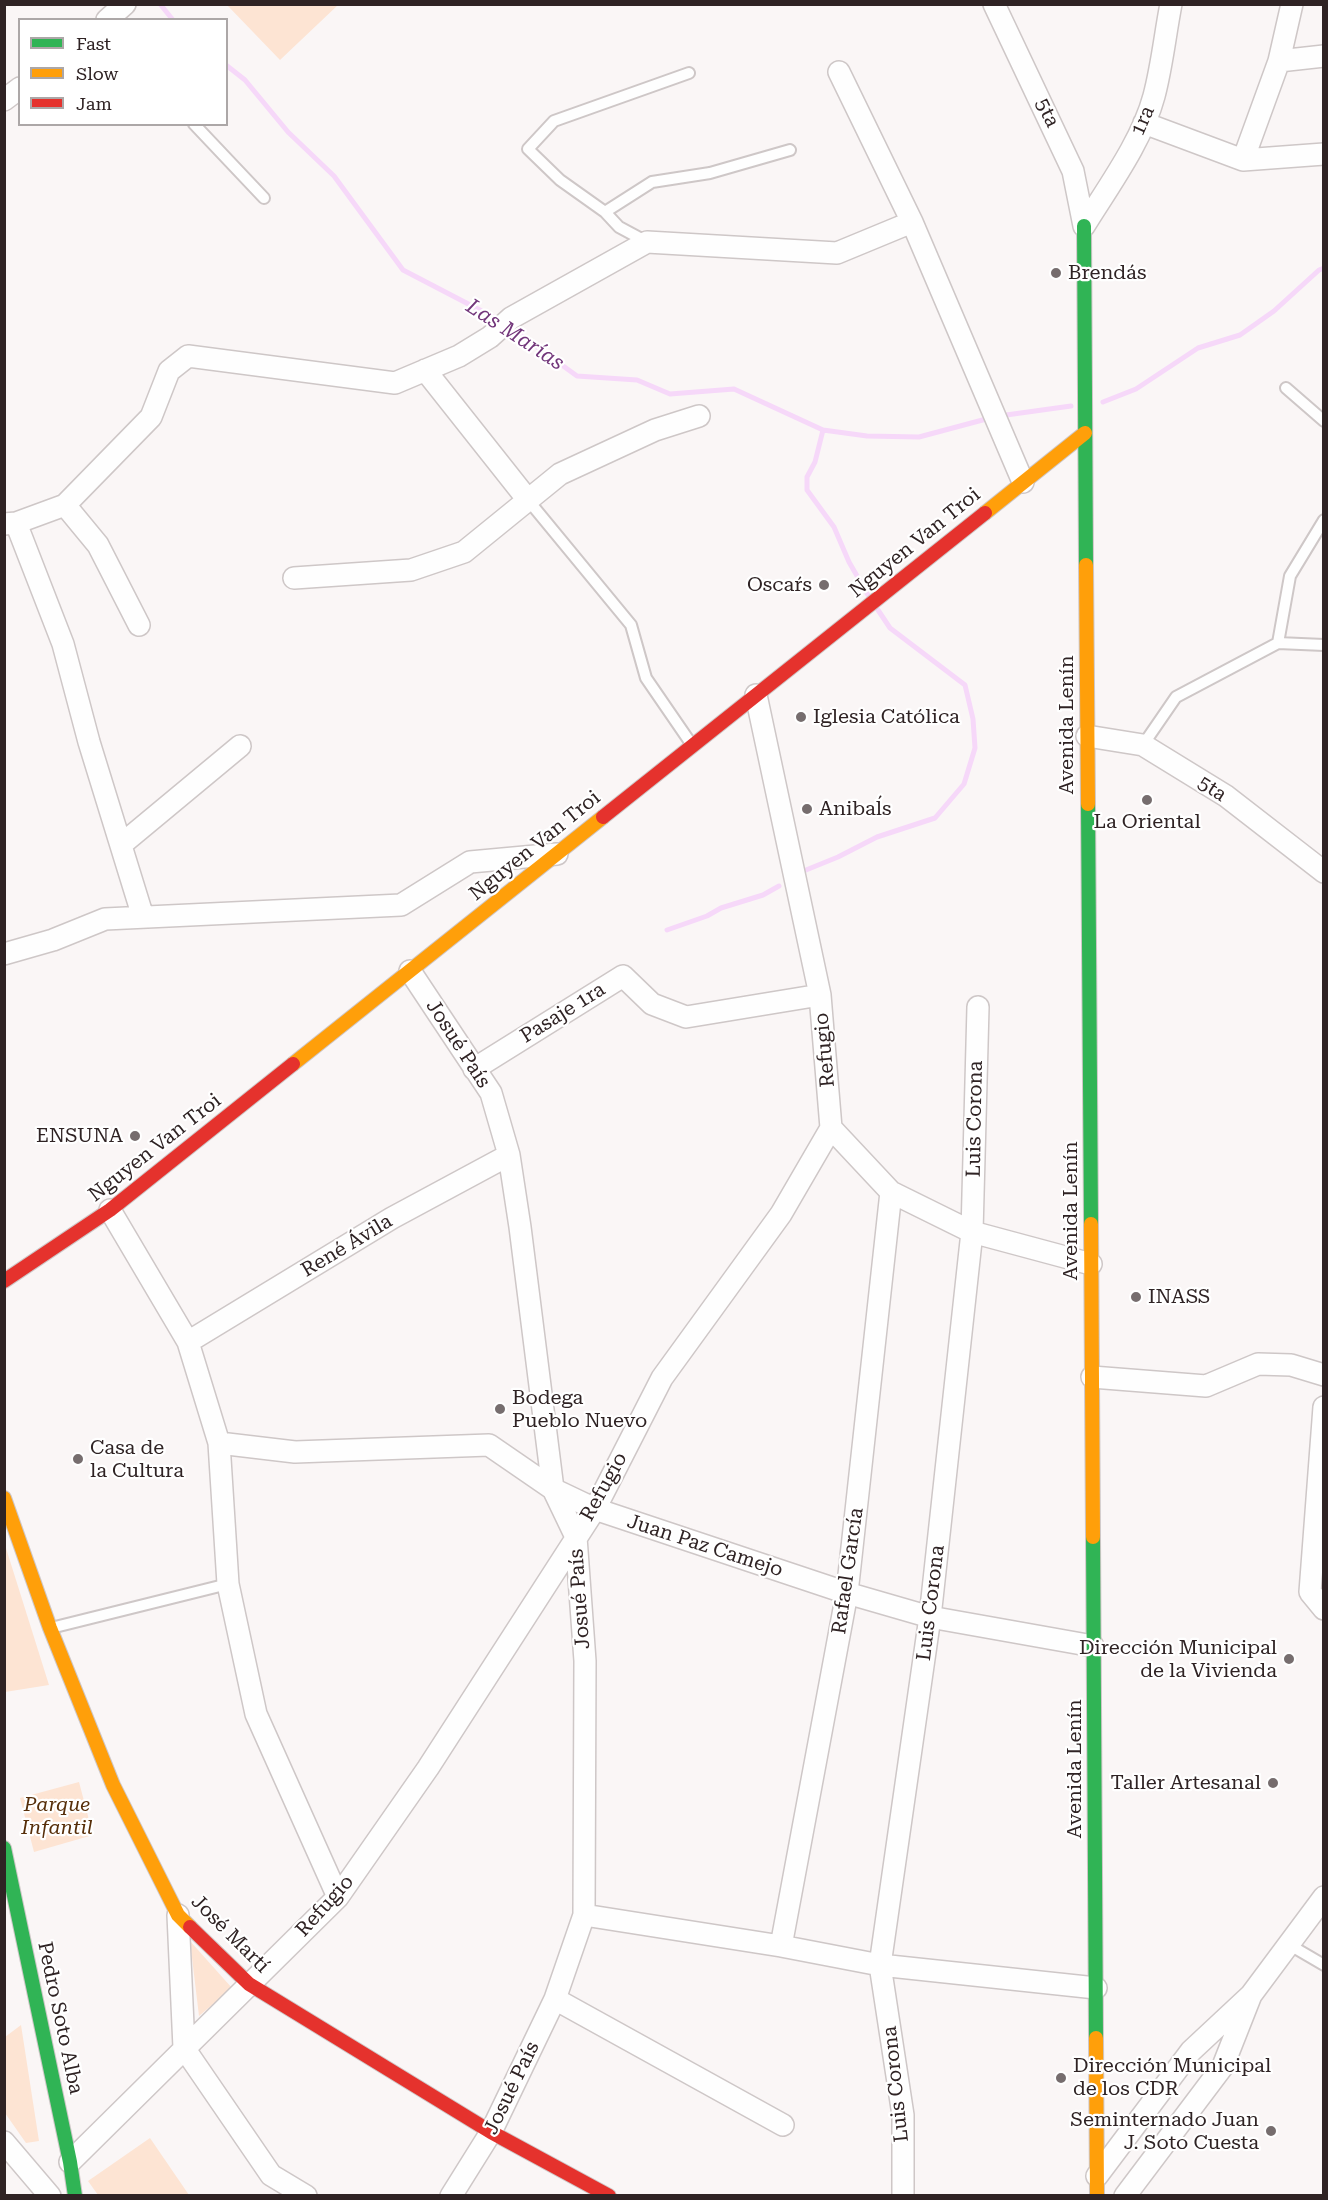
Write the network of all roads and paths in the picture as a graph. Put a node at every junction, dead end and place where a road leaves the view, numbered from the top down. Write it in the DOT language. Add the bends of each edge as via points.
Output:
graph roads {
  1 [pos="994,4"];
  2 [pos="1171,4"];
  3 [pos="1292,4"];
  4 [pos="1323,56"];
  5 [pos="1279,61"];
  6 [pos="839,72"];
  7 [pos="689,73"];
  8 [pos="18,90"];
  9 [pos="4,100"];
  10 [pos="1144,123"];
  11 [pos="196,126"];
  12 [pos="790,150"];
  13 [pos="1323,154"];
  14 [pos="1243,160"];
  15 [pos="264,198"];
  16 [pos="605,212"];
  17 [pos="912,222"];
  18 [pos="1084,226"];
  19 [pos="648,242"];
  20 [pos="425,370"];
  21 [pos="1286,388"];
  22 [pos="699,416"];
  23 [pos="1323,421"];
  24 [pos="1085,433"];
  25 [pos="1023,482"];
  26 [pos="528,500"];
  27 [pos="64,505"];
  28 [pos="1323,520"];
  29 [pos="10,523"];
  30 [pos="294,578"];
  31 [pos="139,625"];
  32 [pos="1278,643"];
  33 [pos="1323,645"];
  34 [pos="756,695"];
  35 [pos="1087,736"];
  36 [pos="1143,745"];
  37 [pos="240,746"];
  38 [pos="692,746"];
  39 [pos="122,844"];
  40 [pos="557,854"];
  41 [pos="1323,872"];
  42 [pos="143,917"];
  43 [pos="5,952"];
  44 [pos="410,970"];
  45 [pos="820,995"];
  46 [pos="978,1007"];
  47 [pos="474,1069"];
  48 [pos="831,1128"];
  49 [pos="509,1155"];
  50 [pos="891,1192"];
  51 [pos="110,1210"];
  52 [pos="972,1232"];
  53 [pos="1091,1264"];
  54 [pos="4,1281"];
  55 [pos="188,1342"];
  56 [pos="1323,1375"];
  57 [pos="1092,1377"];
  58 [pos="1323,1407"];
  59 [pos="219,1443"];
  60 [pos="552,1489"];
  61 [pos="4,1498"];
  62 [pos="595,1509"];
  63 [pos="576,1537"];
  64 [pos="228,1584"];
  65 [pos="848,1593"];
  66 [pos="1323,1609"];
  67 [pos="930,1617"];
  68 [pos="50,1628"];
  69 [pos="1093,1646"];
  70 [pos="4,1848"];
  71 [pos="338,1897"];
  72 [pos="1323,1897"];
  73 [pos="178,1915"];
  74 [pos="584,1915"];
  75 [pos="1288,1944"];
  76 [pos="781,1946"];
  77 [pos="880,1965"];
  78 [pos="1323,1965"];
  79 [pos="249,1984"];
  80 [pos="1096,1988"];
  81 [pos="1251,1995"];
  82 [pos="555,1999"];
  83 [pos="184,2048"];
  84 [pos="783,2125"];
  85 [pos="491,2132"];
  86 [pos="4,2142"];
  87 [pos="70,2162"];
  88 [pos="1097,2186"];
  89 [pos="50,2196"];
  90 [pos="75,2196"];
  91 [pos="306,2196"];
  92 [pos="451,2196"];
  93 [pos="609,2196"];
  94 [pos="903,2196"];
  95 [pos="1082,2196"];
  96 [pos="1125,2196"];
  1 -- 18 [label="street, 5ta" via="1073,171"];
  2 -- 10 [label="street, 1ra" via="1154,97"];
  3 -- 5 [label="street"];
  4 -- 5 [label="street"];
  5 -- 14 [label="street"];
  6 -- 17 [label="street"];
  7 -- 16 [label="lane" via="554,121 528,149 560,180"];
  8 -- 9 [label="street"];
  10 -- 14 [label="street"];
  10 -- 18 [label="street, 1ra"];
  11 -- 15 [label="lane"];
  12 -- 16 [label="lane" via="710,173 652,182"];
  13 -- 14 [label="street"];
  16 -- 19 [label="lane" via="619,226"];
  17 -- 19 [label="street" via="837,253"];
  17 -- 25 [label="street"];
  18 -- 24 [label="street, Avenida Lenín"];
  19 -- 20 [label="street" via="511,318 459,356"];
  20 -- 26 [label="street"];
  20 -- 27 [label="street" via="395,383 188,356 169,371 151,417"];
  21 -- 23 [label="lane"];
  22 -- 26 [label="street" via="656,430 560,474"];
  24 -- 25 [label="street, Nguyen Van Troi"];
  24 -- 35 [label="street, Avenida Lenín"];
  25 -- 34 [label="street, Nguyen Van Troi"];
  26 -- 30 [label="street" via="464,552 411,570"];
  26 -- 38 [label="lane" via="631,625 646,678"];
  27 -- 29 [label="street"];
  27 -- 31 [label="street" via="98,545"];
  28 -- 32 [label="lane" via="1290,576"];
  29 -- 39 [label="street" via="63,644"];
  32 -- 33 [label="lane"];
  32 -- 36 [label="lane" via="1176,697"];
  34 -- 38 [label="street, Nguyen Van Troi"];
  34 -- 45 [label="street, Refugio"];
  35 -- 36 [label="street, 5ta"];
  35 -- 53 [label="street, Avenida Lenín"];
  36 -- 41 [label="street, 5ta" via="1226,796"];
  37 -- 39 [label="street"];
  38 -- 40 [label="street, Nguyen Van Troi"];
  39 -- 42 [label="street"];
  40 -- 42 [label="street" via="470,862 401,905"];
  40 -- 44 [label="street, Nguyen Van Troi"];
  42 -- 43 [label="street" via="105,919 53,940"];
  44 -- 47 [label="street, Josué País"];
  44 -- 51 [label="street, Nguyen Van Troi"];
  45 -- 47 [label="street, Pasaje 1ra" via="686,1017 652,1004 623,976"];
  45 -- 48 [label="street, Refugio"];
  46 -- 52 [label="street, Luis Corona"];
  47 -- 49 [label="street, Josué País" via="491,1093"];
  48 -- 50 [label="street"];
  48 -- 62 [label="street, Refugio" via="782,1214 662,1378"];
  49 -- 55 [label="street, René Ávila" via="392,1218"];
  49 -- 60 [label="street, Josué País"];
  50 -- 52 [label="street"];
  50 -- 65 [label="street, Rafael García"];
  51 -- 54 [label="street, Nguyen Van Troi"];
  51 -- 55 [label="street"];
  52 -- 53 [label="street"];
  52 -- 67 [label="street, Luis Corona"];
  53 -- 57 [label="street, Avenida Lenín"];
  55 -- 59 [label="street"];
  56 -- 57 [label="street" via="1291,1365 1258,1364 1206,1386"];
  57 -- 69 [label="street, Avenida Lenín"];
  58 -- 66 [label="street" via="1310,1592"];
  59 -- 60 [label="street, Juan Paz Camejo" via="294,1452 489,1445"];
  59 -- 64 [label="street"];
  60 -- 62 [label="street, Juan Paz Camejo"];
  60 -- 63 [label="street, Josué País"];
  61 -- 68 [label="street, José Martí"];
  62 -- 63 [label="street, Refugio"];
  62 -- 65 [label="street, Juan Paz Camejo"];
  63 -- 71 [label="street, Refugio" via="428,1768"];
  63 -- 74 [label="street, Josué País" via="585,1661"];
  64 -- 68 [label="lane"];
  64 -- 71 [label="street" via="256,1714"];
  65 -- 67 [label="street, Juan Paz Camejo"];
  65 -- 76 [label="street, Rafael García"];
  67 -- 69 [label="street, Juan Paz Camejo"];
  67 -- 77 [label="street, Luis Corona"];
  68 -- 73 [label="street, José Martí" via="113,1785"];
  69 -- 80 [label="street, Avenida Lenín"];
  70 -- 87 [label="street, Pedro Soto Alba"];
  71 -- 79 [label="street, Refugio"];
  72 -- 75 [label="street"];
  73 -- 79 [label="street, José Martí"];
  73 -- 83 [label="street"];
  74 -- 76 [label="street"];
  74 -- 82 [label="street, Josué País"];
  75 -- 78 [label="lane"];
  75 -- 81 [label="street"];
  76 -- 77 [label="street"];
  77 -- 80 [label="street"];
  77 -- 94 [label="street, Luis Corona" via="903,2115"];
  79 -- 83 [label="street, Refugio"];
  79 -- 85 [label="street, José Martí"];
  80 -- 88 [label="street, Avenida Lenín"];
  81 -- 88 [label="street" via="1191,2051"];
  81 -- 96 [label="street" via="1223,2066"];
  82 -- 84 [label="street"];
  82 -- 85 [label="street, Josué País"];
  83 -- 87 [label="street, Refugio"];
  83 -- 91 [label="street" via="271,2175"];
  85 -- 92 [label="street, Josué País"];
  85 -- 93 [label="street, José Martí"];
  86 -- 89 [label="street"];
  87 -- 90 [label="street, Pedro Soto Alba"];
  88 -- 95 [label="street"];
}
